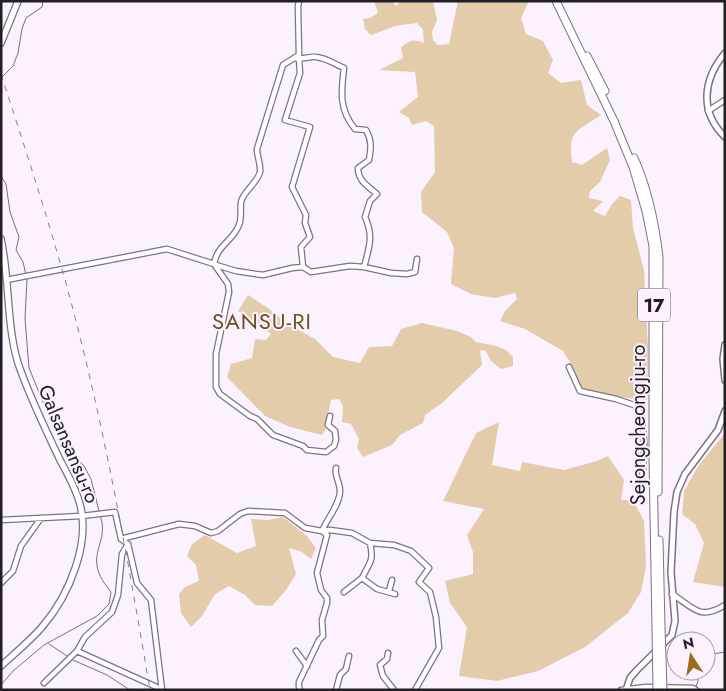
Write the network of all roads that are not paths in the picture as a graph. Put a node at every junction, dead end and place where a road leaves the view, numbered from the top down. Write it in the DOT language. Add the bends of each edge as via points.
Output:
graph roads {
  1 [pos="18,1"];
  2 [pos="300,1"];
  3 [pos="556,1"];
  4 [pos="560,1"];
  5 [pos="1,43"];
  6 [pos="725,53"];
  7 [pos="297,58"];
  8 [pos="725,100"];
  9 [pos="708,110"];
  10 [pos="725,138"];
  11 [pos="1,239"];
  12 [pos="417,259"];
  13 [pos="214,264"];
  14 [pos="303,267"];
  15 [pos="364,267"];
  16 [pos="6,280"];
  17 [pos="725,345"];
  18 [pos="569,367"];
  19 [pos="725,380"];
  20 [pos="725,411"];
  21 [pos="330,416"];
  22 [pos="336,468"];
  23 [pos="642,477"];
  24 [pos="81,516"];
  25 [pos="41,518"];
  26 [pos="1,520"];
  27 [pos="322,531"];
  28 [pos="121,539"];
  29 [pos="370,542"];
  30 [pos="128,544"];
  31 [pos="362,578"];
  32 [pos="392,580"];
  33 [pos="1,584"];
  34 [pos="344,592"];
  35 [pos="389,592"];
  36 [pos="395,594"];
  37 [pos="672,594"];
  38 [pos="725,605"];
  39 [pos="659,628"];
  40 [pos="296,650"];
  41 [pos="77,651"];
  42 [pos="388,653"];
  43 [pos="348,656"];
  44 [pos="1,666"];
  45 [pos="307,666"];
  46 [pos="44,683"];
  47 [pos="162,689"];
  48 [pos="624,689"];
  49 [pos="695,689"];
  50 [pos="300,690"];
  51 [pos="336,690"];
  52 [pos="394,690"];
  53 [pos="415,690"];
  54 [pos="657,690"];
  55 [pos="663,690"];
  1 -- 5 [label="main road"];
  2 -- 7 [label="street"];
  3 -- 39 [label="highway, Sejongcheongju-ro / 17" via="633,167 653,246 653,457"];
  4 -- 39 [label="highway, Sejongcheongju-ro / 17" via="636,161 656,237 660,290"];
  6 -- 9 [label="street" via="709,78 705,96"];
  7 -- 13 [label="street" via="282,65 257,149 259,174 242,200 239,225 216,254"];
  7 -- 14 [label="street" via="300,73 285,120 310,127 292,187 306,215 310,237 301,246"];
  7 -- 15 [label="street" via="315,57 344,68 342,103 347,119 355,129 368,133 369,160 358,168 358,174 377,194 370,201 365,217 371,242"];
  8 -- 9 [label="street"];
  9 -- 10 [label="street"];
  11 -- 16 [label="main road, Galsansansu-ro"];
  12 -- 15 [label="street" via="415,272 407,274"];
  13 -- 14 [label="street" via="263,275 284,268"];
  13 -- 16 [label="street" via="167,249"];
  13 -- 21 [label="street" via="228,284 229,292 216,354 216,387 220,394 257,419 272,435 317,452 326,452 334,446 335,431 328,425"];
  14 -- 15 [label="street" via="311,272"];
  16 -- 24 [label="main road, Galsansansu-ro" via="18,362 72,483"];
  17 -- 19 [label="street"];
  18 -- 23 [label="street" via="580,391 637,406 645,447"];
  20 -- 37 [label="street" via="718,430 685,474 677,492"];
  22 -- 27 [label="street" via="340,493"];
  24 -- 25 [label="street"];
  24 -- 28 [label="street" via="115,512"];
  24 -- 44 [label="main road, Galsansansu-ro" via="82,542 65,594 43,626"];
  25 -- 26 [label="street"];
  25 -- 33 [label="street" via="21,546 13,571"];
  27 -- 28 [label="street" via="305,528 285,513 248,511 211,533 179,524"];
  27 -- 29 [label="street" via="352,533"];
  27 -- 45 [label="street" via="327,535 317,573 327,603 322,636"];
  28 -- 30 [label="street"];
  29 -- 31 [label="street" via="373,555"];
  29 -- 53 [label="street" via="411,550 429,568 419,582 430,592 439,648"];
  30 -- 41 [label="street" via="122,554 118,595 112,612 85,637"];
  30 -- 47 [label="street" via="137,583 151,600"];
  31 -- 34 [label="street"];
  31 -- 35 [label="street" via="377,589"];
  32 -- 35 [label="street"];
  35 -- 36 [label="street"];
  37 -- 38 [label="street" via="702,614 713,613"];
  37 -- 48 [label="street" via="675,621 672,634 636,670"];
  39 -- 54 [label="highway, 17, bridge"];
  39 -- 55 [label="highway, 17, bridge"];
  40 -- 45 [label="street"];
  41 -- 46 [label="street"];
  41 -- 47 [label="street"];
  42 -- 52 [label="street" via="380,665 383,676"];
  43 -- 51 [label="street"];
  45 -- 50 [label="street"];
  48 -- 49 [label="street"];
}
